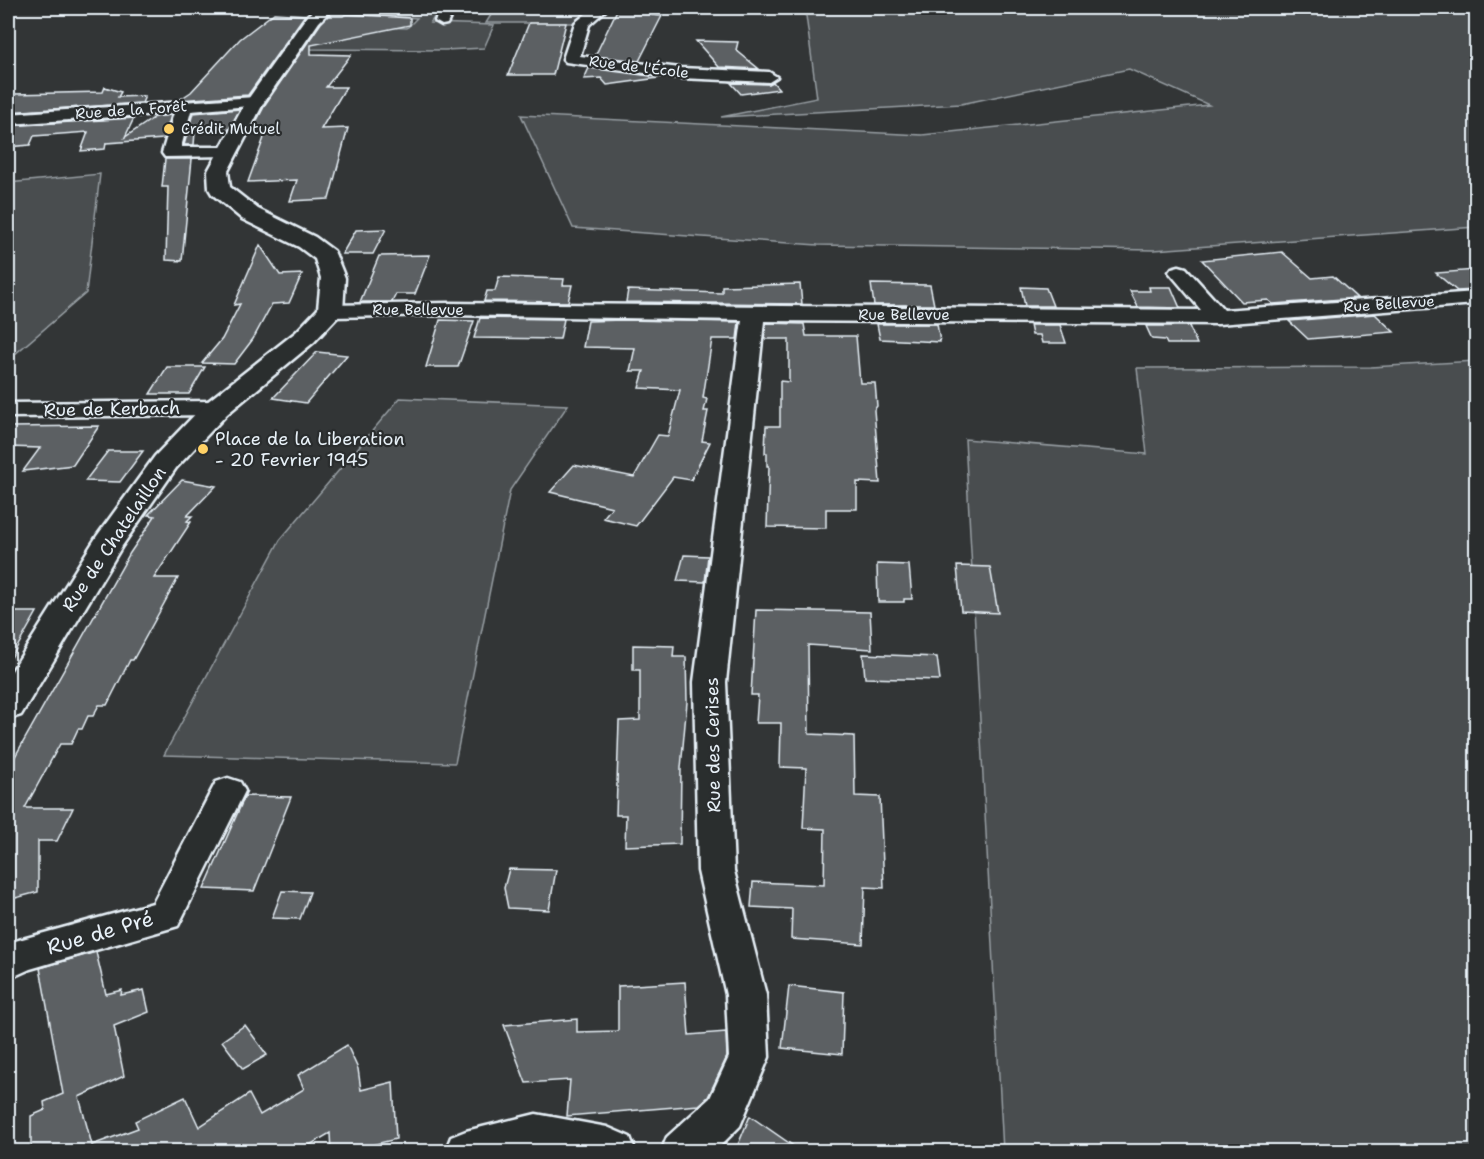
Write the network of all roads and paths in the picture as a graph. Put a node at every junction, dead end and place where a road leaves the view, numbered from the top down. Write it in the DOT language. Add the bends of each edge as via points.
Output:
graph roads {
  1 [pos="325,8"];
  2 [pos="601,8"];
  3 [pos="769,77"];
  4 [pos="255,102"];
  5 [pos="184,106"];
  6 [pos="8,119"];
  7 [pos="228,151"];
  8 [pos="1179,272"];
  9 [pos="1476,298"];
  10 [pos="330,311"];
  11 [pos="754,314"];
  12 [pos="1218,316"];
  13 [pos="217,408"];
  14 [pos="8,410"];
  15 [pos="8,706"];
  16 [pos="228,791"];
  17 [pos="8,962"];
  18 [pos="466,1152"];
  19 [pos="615,1152"];
  20 [pos="682,1152"];
  1 -- 4 [label="main road" via="313,19"];
  2 -- 3 [label="street, Rue de l'École" via="582,23 571,59 680,73"];
  4 -- 5 [label="street, Rue de la Forêt"];
  4 -- 7 [label="main road"];
  5 -- 6 [label="street, Rue de la Forêt"];
  5 -- 7 [label="street" via="171,153"];
  7 -- 10 [label="main road" via="218,171 220,189 250,213 326,256 333,278"];
  8 -- 12 [label="street"];
  9 -- 12 [label="street, Rue Bellevue"];
  10 -- 11 [label="street, Rue Bellevue"];
  10 -- 13 [label="main road, Rue de Chatelaillon" via="305,337"];
  11 -- 12 [label="street, Rue Bellevue"];
  11 -- 20 [label="street, Rue des Cerises" via="710,682 716,871 746,995 749,1057 725,1112"];
  13 -- 14 [label="street, Rue de Kerbach"];
  13 -- 15 [label="main road, Rue de Chatelaillon" via="165,462 108,543"];
  16 -- 17 [label="street, Rue de Pré" via="165,915 20,955"];
  18 -- 19 [label="street" via="536,1135"];
}
